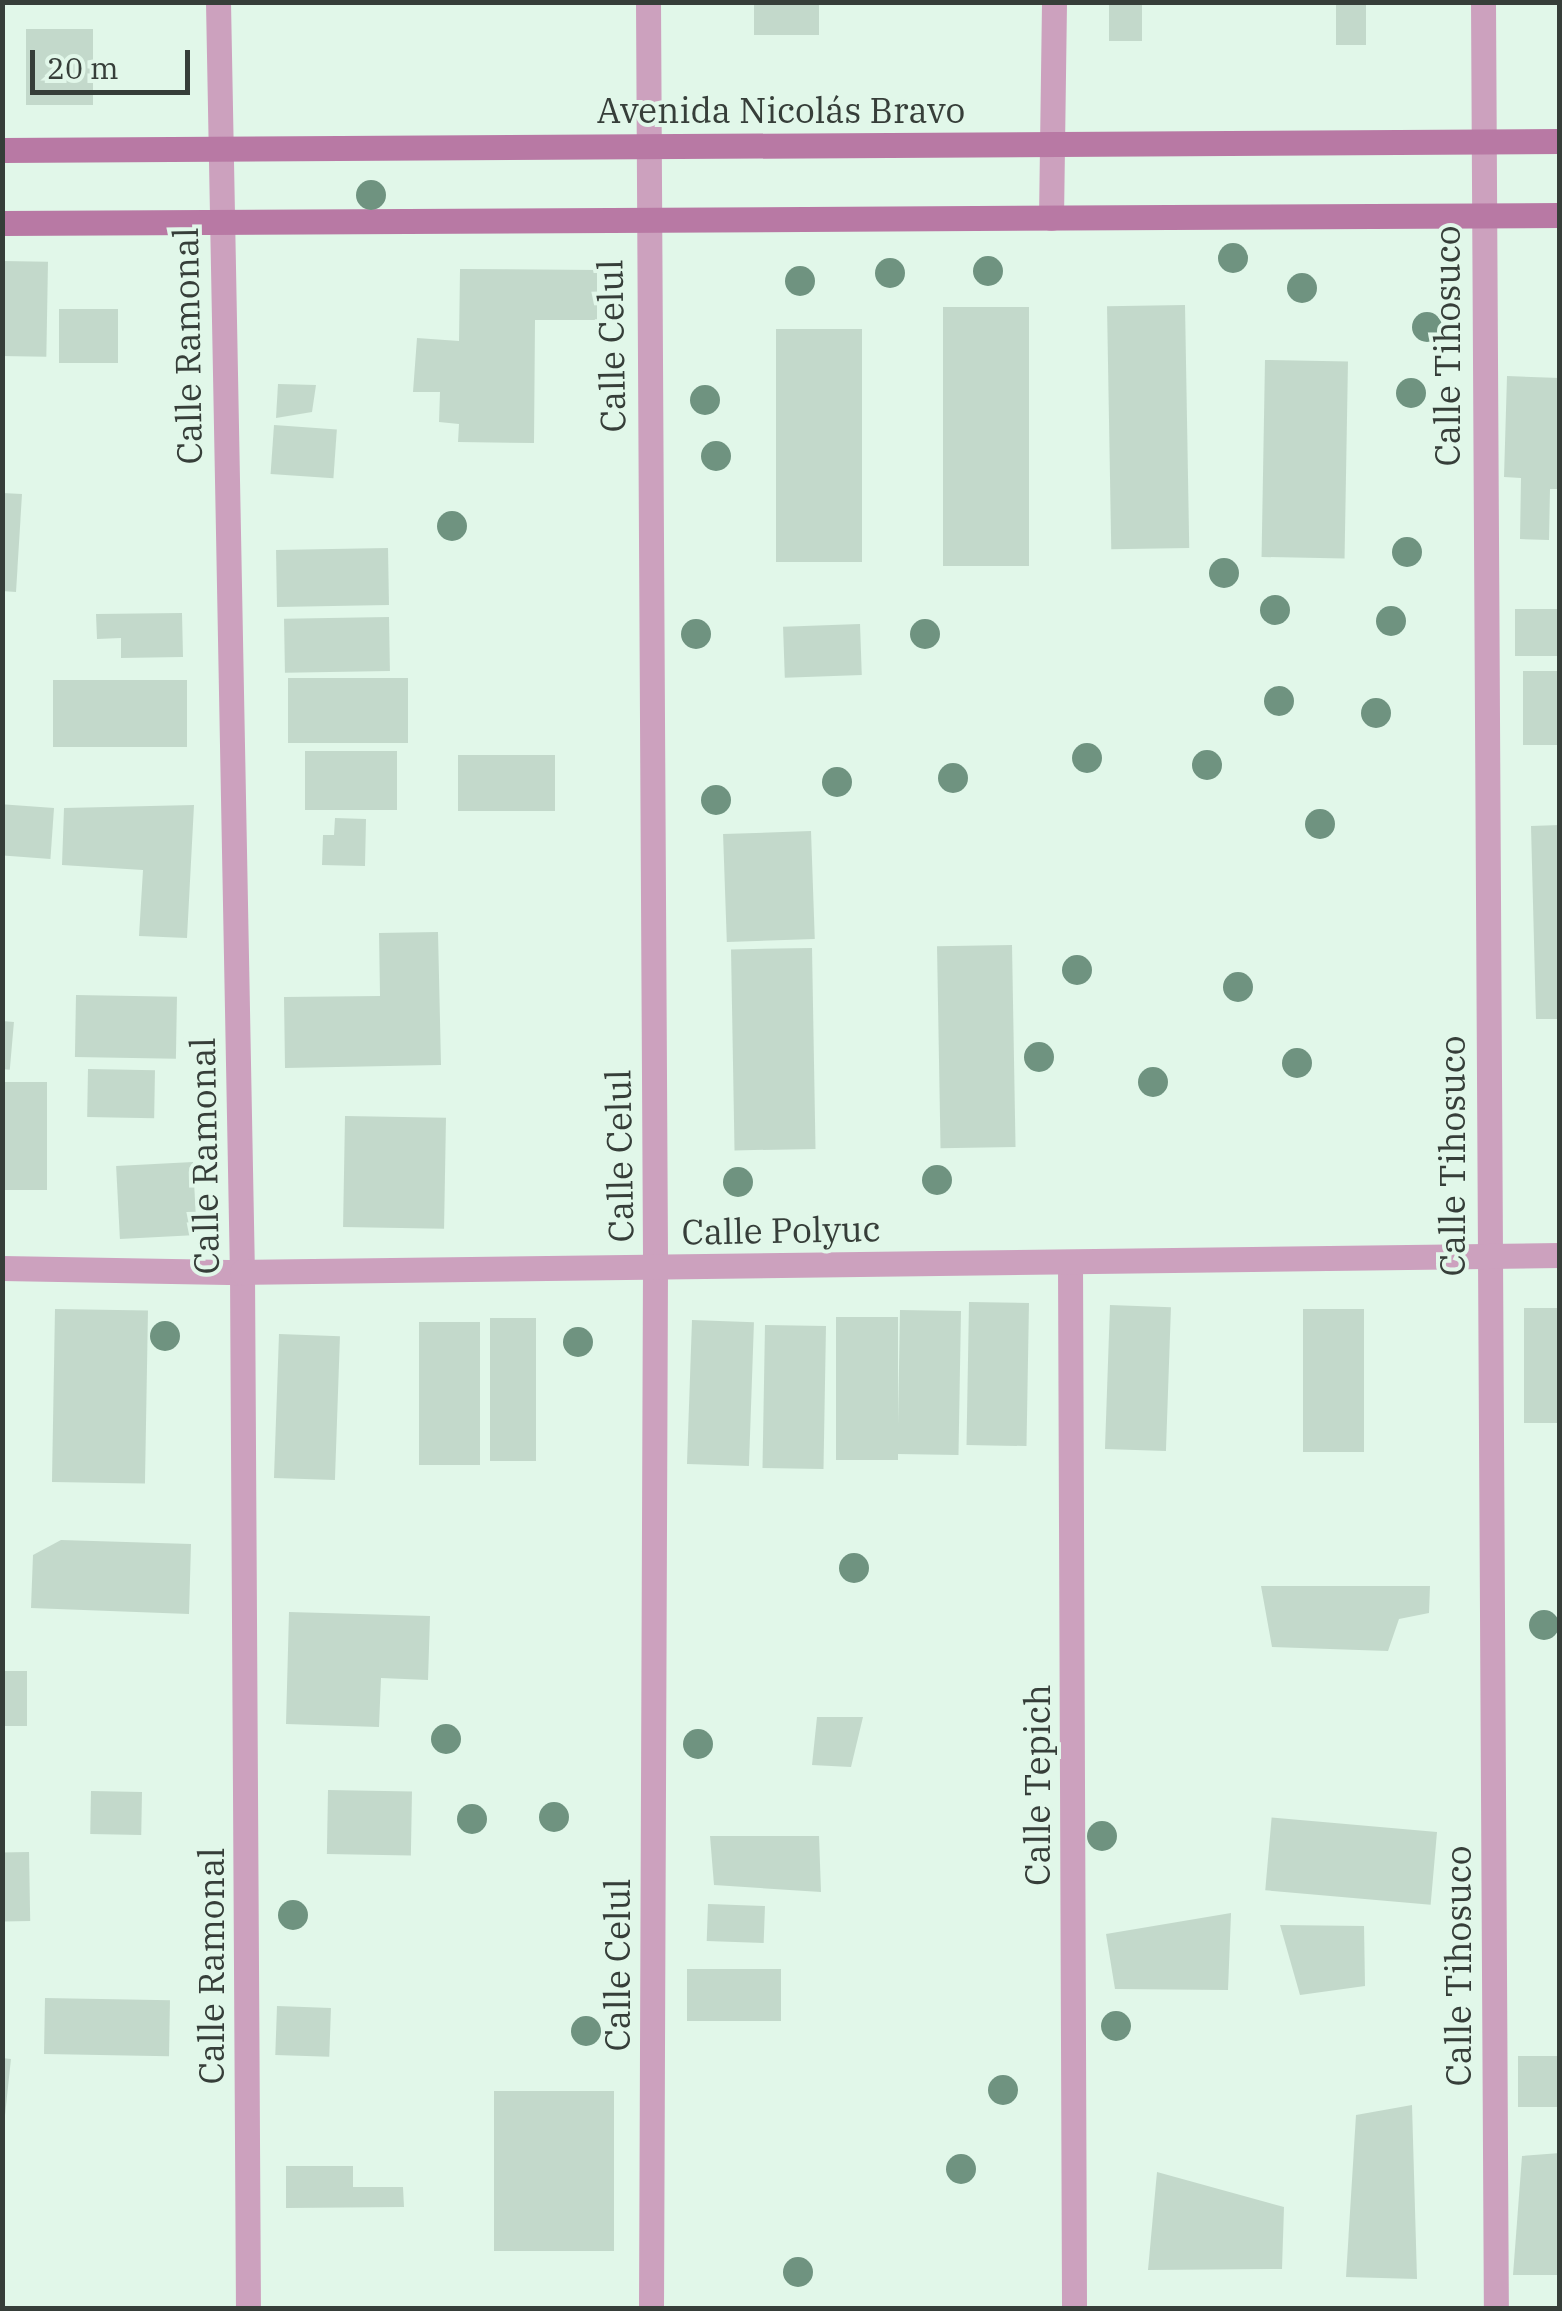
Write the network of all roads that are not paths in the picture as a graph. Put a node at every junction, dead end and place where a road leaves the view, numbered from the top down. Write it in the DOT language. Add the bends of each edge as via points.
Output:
graph roads {
  1 [pos="218,2"];
  2 [pos="648,2"];
  3 [pos="1054,2"];
  4 [pos="1482,2"];
  5 [pos="1560,141"];
  6 [pos="1484,142"];
  7 [pos="1053,144"];
  8 [pos="648,146"];
  9 [pos="219,149"];
  10 [pos="2,150"];
  11 [pos="1560,215"];
  12 [pos="1481,216"];
  13 [pos="1052,218"];
  14 [pos="645,220"];
  15 [pos="219,222"];
  16 [pos="2,223"];
  17 [pos="1560,1255"];
  18 [pos="1488,1256"];
  19 [pos="1070,1262"];
  20 [pos="655,1267"];
  21 [pos="2,1268"];
  22 [pos="242,1272"];
  23 [pos="248,2308"];
  24 [pos="651,2308"];
  25 [pos="1074,2308"];
  26 [pos="1496,2308"];
  1 -- 9 [label="street, Calle Ramonal"];
  2 -- 8 [label="street, Calle Celul"];
  3 -- 7 [label="street"];
  4 -- 6 [label="street, Calle Tihosuco"];
  5 -- 6 [label="main road, Avenida Nicolás Bravo"];
  6 -- 7 [label="main road, Avenida Nicolás Bravo"];
  6 -- 12 [label="street, Calle Tihosuco"];
  7 -- 8 [label="main road, Avenida Nicolás Bravo"];
  7 -- 13 [label="street"];
  8 -- 9 [label="main road, Avenida Nicolás Bravo"];
  8 -- 14 [label="street, Calle Celul"];
  9 -- 10 [label="main road, Avenida Nicolás Bravo"];
  9 -- 15 [label="street, Calle Ramonal"];
  11 -- 12 [label="main road"];
  12 -- 13 [label="main road"];
  12 -- 18 [label="street, Calle Tihosuco"];
  13 -- 14 [label="main road"];
  14 -- 15 [label="main road"];
  14 -- 20 [label="street, Calle Celul"];
  15 -- 16 [label="main road"];
  15 -- 22 [label="street, Calle Ramonal"];
  17 -- 18 [label="street, Calle Polyuc"];
  18 -- 19 [label="street, Calle Polyuc"];
  18 -- 26 [label="street, Calle Tihosuco"];
  19 -- 20 [label="street, Calle Polyuc"];
  19 -- 25 [label="street, Calle Tepich"];
  20 -- 22 [label="street, Calle Polyuc"];
  20 -- 24 [label="street, Calle Celul"];
  21 -- 22 [label="street, Calle Polyuc"];
  22 -- 23 [label="street, Calle Ramonal"];
}
